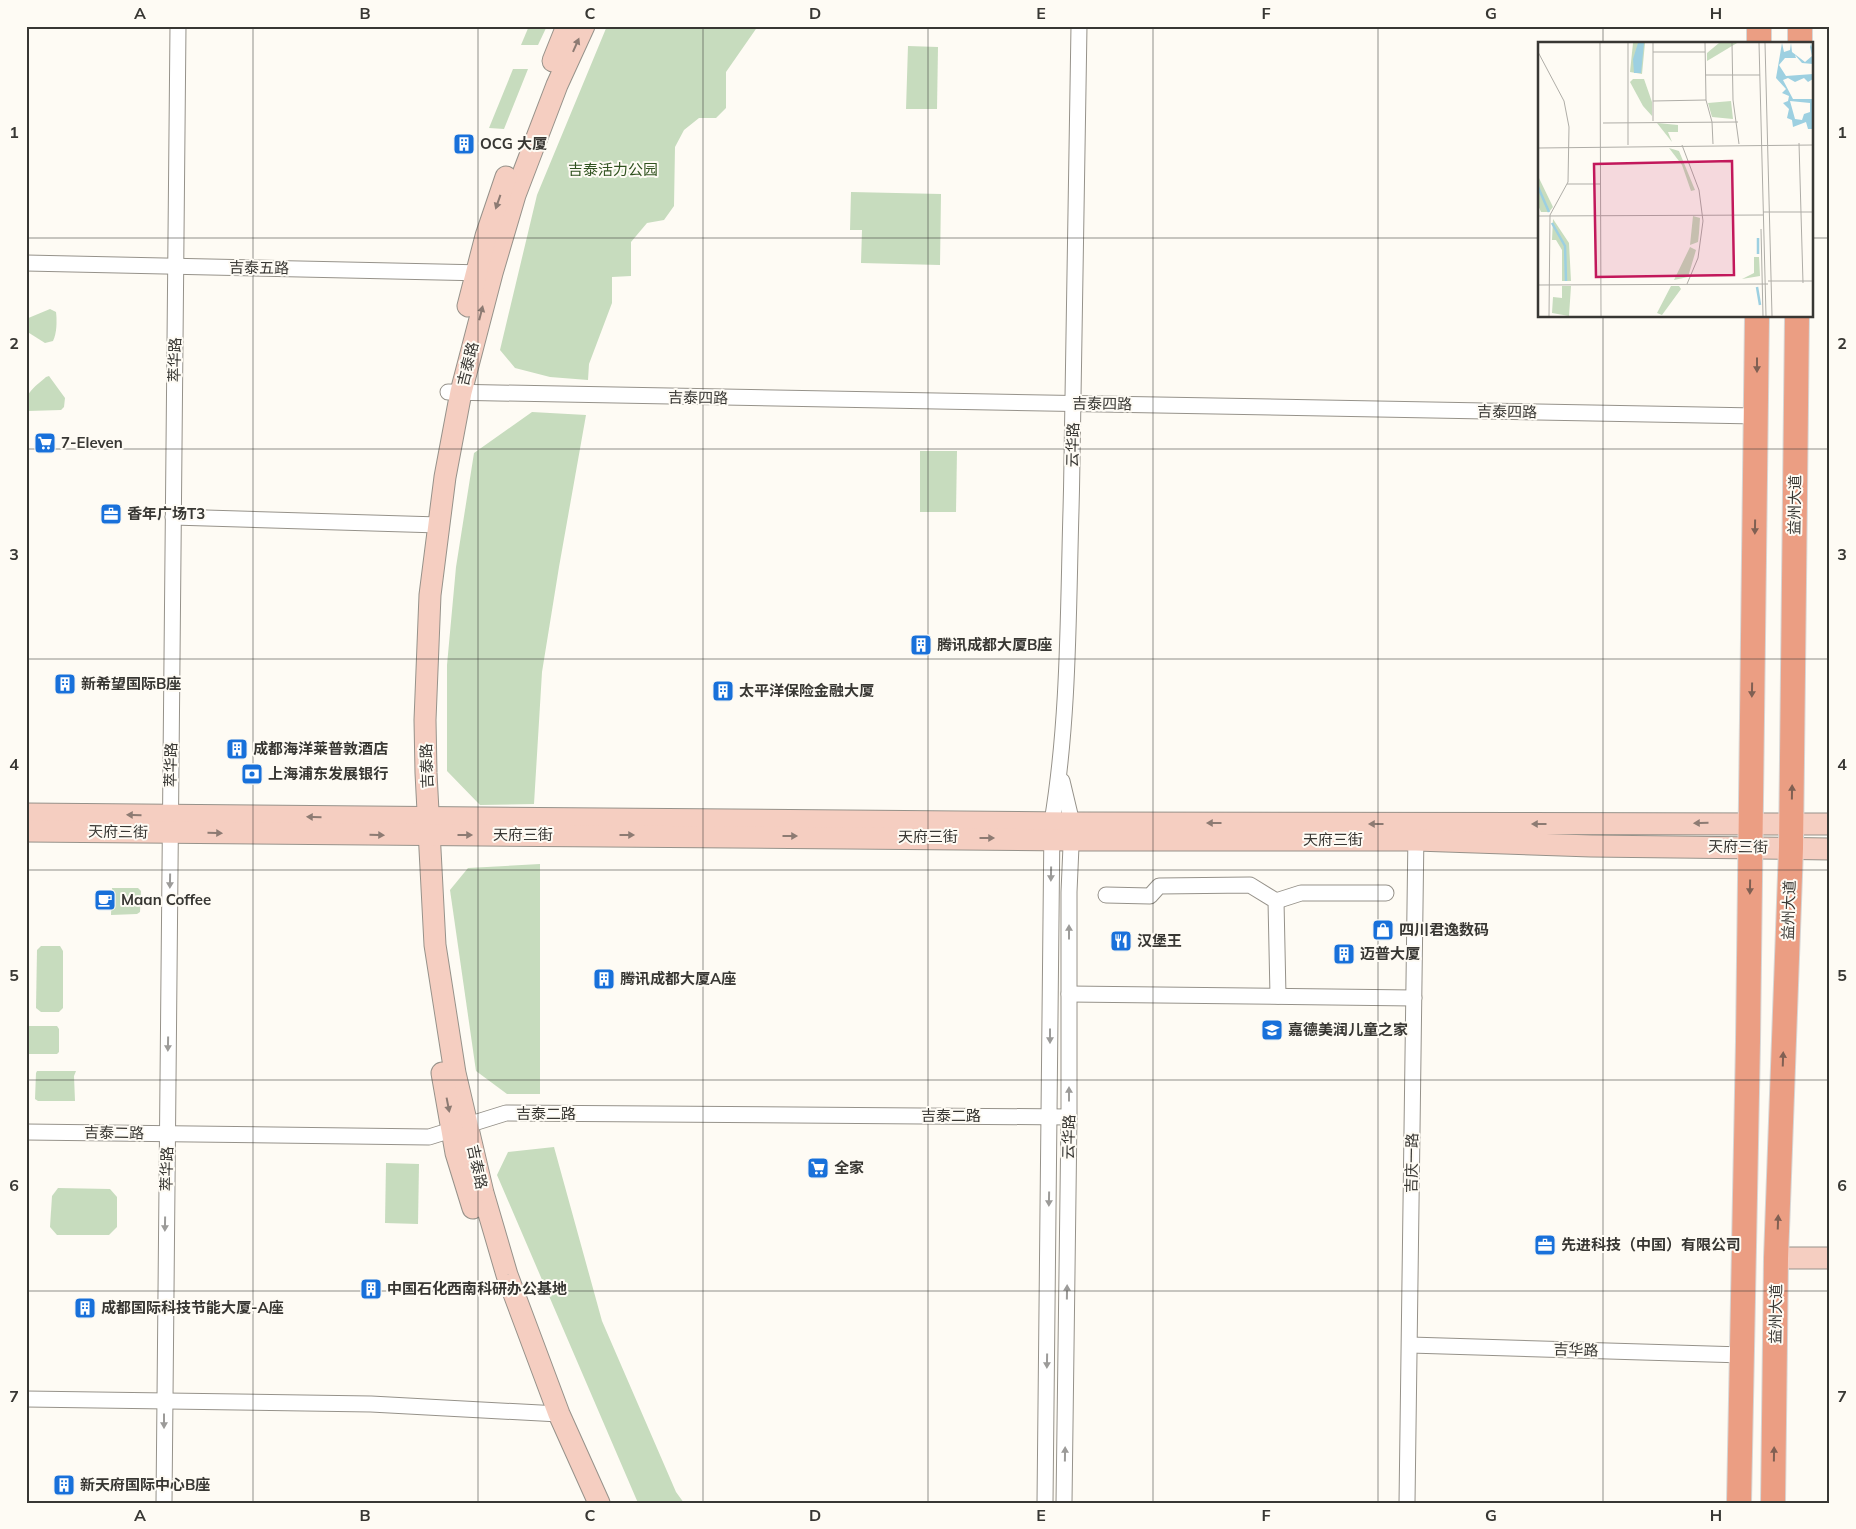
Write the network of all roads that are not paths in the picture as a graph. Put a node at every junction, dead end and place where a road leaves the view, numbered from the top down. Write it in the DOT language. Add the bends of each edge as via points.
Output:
graph roads {
  1 [pos="178,26"];
  2 [pos="567,26"];
  3 [pos="584,26"];
  4 [pos="1079,26"];
  5 [pos="1759,26"];
  6 [pos="1800,26"];
  7 [pos="1759,42"];
  8 [pos="1800,42"];
  9 [pos="26,263"];
  10 [pos="176,266"];
  11 [pos="484,273"];
  12 [pos="1757,318"];
  13 [pos="1797,318"];
  14 [pos="455,392"];
  15 [pos="1074,404"];
  16 [pos="1757,416"];
  17 [pos="173,517"];
  18 [pos="433,524"];
  19 [pos="26,814"];
  20 [pos="1750,823"];
  21 [pos="1791,823"];
  22 [pos="171,824"];
  23 [pos="1830,824"];
  24 [pos="423,827"];
  25 [pos="26,831"];
  26 [pos="1062,831"];
  27 [pos="1416,832"];
  28 [pos="1751,848"];
  29 [pos="1791,848"];
  30 [pos="1830,849"];
  31 [pos="1386,893"];
  32 [pos="1106,895"];
  33 [pos="1276,900"];
  34 [pos="1069,994"];
  35 [pos="1278,996"];
  36 [pos="1414,998"];
  37 [pos="1050,1117"];
  38 [pos="1069,1117"];
  39 [pos="460,1127"];
  40 [pos="26,1132"];
  41 [pos="168,1133"];
  42 [pos="1776,1258"];
  43 [pos="1830,1258"];
  44 [pos="1410,1345"];
  45 [pos="1743,1355"];
  46 [pos="26,1399"];
  47 [pos="164,1400"];
  48 [pos="551,1414"];
  49 [pos="164,1503"];
  50 [pos="585,1503"];
  51 [pos="599,1503"];
  52 [pos="1045,1503"];
  53 [pos="1064,1503"];
  54 [pos="1407,1503"];
  55 [pos="1739,1503"];
  56 [pos="1773,1503"];
  1 -- 10 [label="street, 萃华路"];
  2 -- 11 [label="street, 吉泰路, one-way" via="486,236"];
  11 -- 3 [label="street, 吉泰路, one-way" via="557,85"];
  4 -- 15 [label="street, 云华路"];
  5 -- 7 [label="main road"];
  6 -- 8 [label="main road"];
  9 -- 10 [label="street, 吉泰五路"];
  10 -- 11 [label="street, 吉泰五路"];
  10 -- 17 [label="street, 萃华路"];
  11 -- 14 [label="street, 吉泰路" via="455,355"];
  12 -- 16 [label="main road, one-way"];
  21 -- 13 [label="main road, 益州大道, one-way"];
  14 -- 15 [label="street, 吉泰四路"];
  14 -- 18 [label="street, 吉泰路" via="432,484"];
  15 -- 16 [label="street, 吉泰四路"];
  15 -- 26 [label="street, 云华路" via="1060,773"];
  16 -- 20 [label="main road, one-way"];
  17 -- 18 [label="street"];
  17 -- 22 [label="street, 萃华路"];
  18 -- 24 [label="street, 吉泰路" via="418,601 412,731"];
  22 -- 19 [label="street, 天府三街, one-way"];
  20 -- 21 [label="street, 天府三街"];
  20 -- 27 [label="street, 天府三街, one-way"];
  20 -- 28 [label="main road"];
  21 -- 23 [label="street, 天府三街"];
  21 -- 29 [label="main road, 益州大道"];
  22 -- 24 [label="street, 天府三街"];
  22 -- 25 [label="street, 天府三街"];
  22 -- 41 [label="street, 萃华路, one-way"];
  24 -- 26 [label="street, 天府三街" via="546,834"];
  24 -- 39 [label="street, 吉泰路" via="419,908 437,1050"];
  26 -- 27 [label="street, 天府三街"];
  34 -- 26 [label="street, 云华路, one-way"];
  26 -- 37 [label="street, 云华路, one-way"];
  27 -- 28 [label="street, 天府三街" via="1591,846"];
  27 -- 36 [label="street, 吉庆一路"];
  28 -- 29 [label="street, 天府三街"];
  28 -- 45 [label="main road, one-way"];
  29 -- 30 [label="street, 天府三街"];
  42 -- 29 [label="main road, 益州大道, one-way"];
  31 -- 33 [label="street" via="1301,893"];
  32 -- 33 [label="street" via="1150,896 1159,886 1250,885"];
  33 -- 35 [label="street"];
  34 -- 35 [label="street"];
  38 -- 34 [label="street, 云华路, one-way"];
  35 -- 36 [label="street"];
  36 -- 44 [label="street, 吉庆一路"];
  37 -- 38 [label="street, 吉泰二路"];
  37 -- 39 [label="street, 吉泰二路" via="506,1113"];
  37 -- 52 [label="street, 云华路, one-way"];
  53 -- 38 [label="street, 云华路, one-way"];
  39 -- 41 [label="street, 吉泰二路" via="429,1137"];
  39 -- 48 [label="street, 吉泰路" via="456,1153 492,1272 535,1395"];
  40 -- 41 [label="street, 吉泰二路"];
  41 -- 47 [label="street, 萃华路, one-way"];
  42 -- 43 [label="street"];
  56 -- 42 [label="main road, 益州大道, one-way"];
  44 -- 45 [label="street, 吉华路"];
  44 -- 54 [label="street, 吉庆一路"];
  45 -- 55 [label="main road"];
  46 -- 47 [label="street"];
  47 -- 48 [label="street" via="372,1404"];
  47 -- 49 [label="street, 萃华路, one-way"];
  48 -- 50 [label="street, 吉泰路"];
  48 -- 51 [label="street, 吉泰路"];
}
